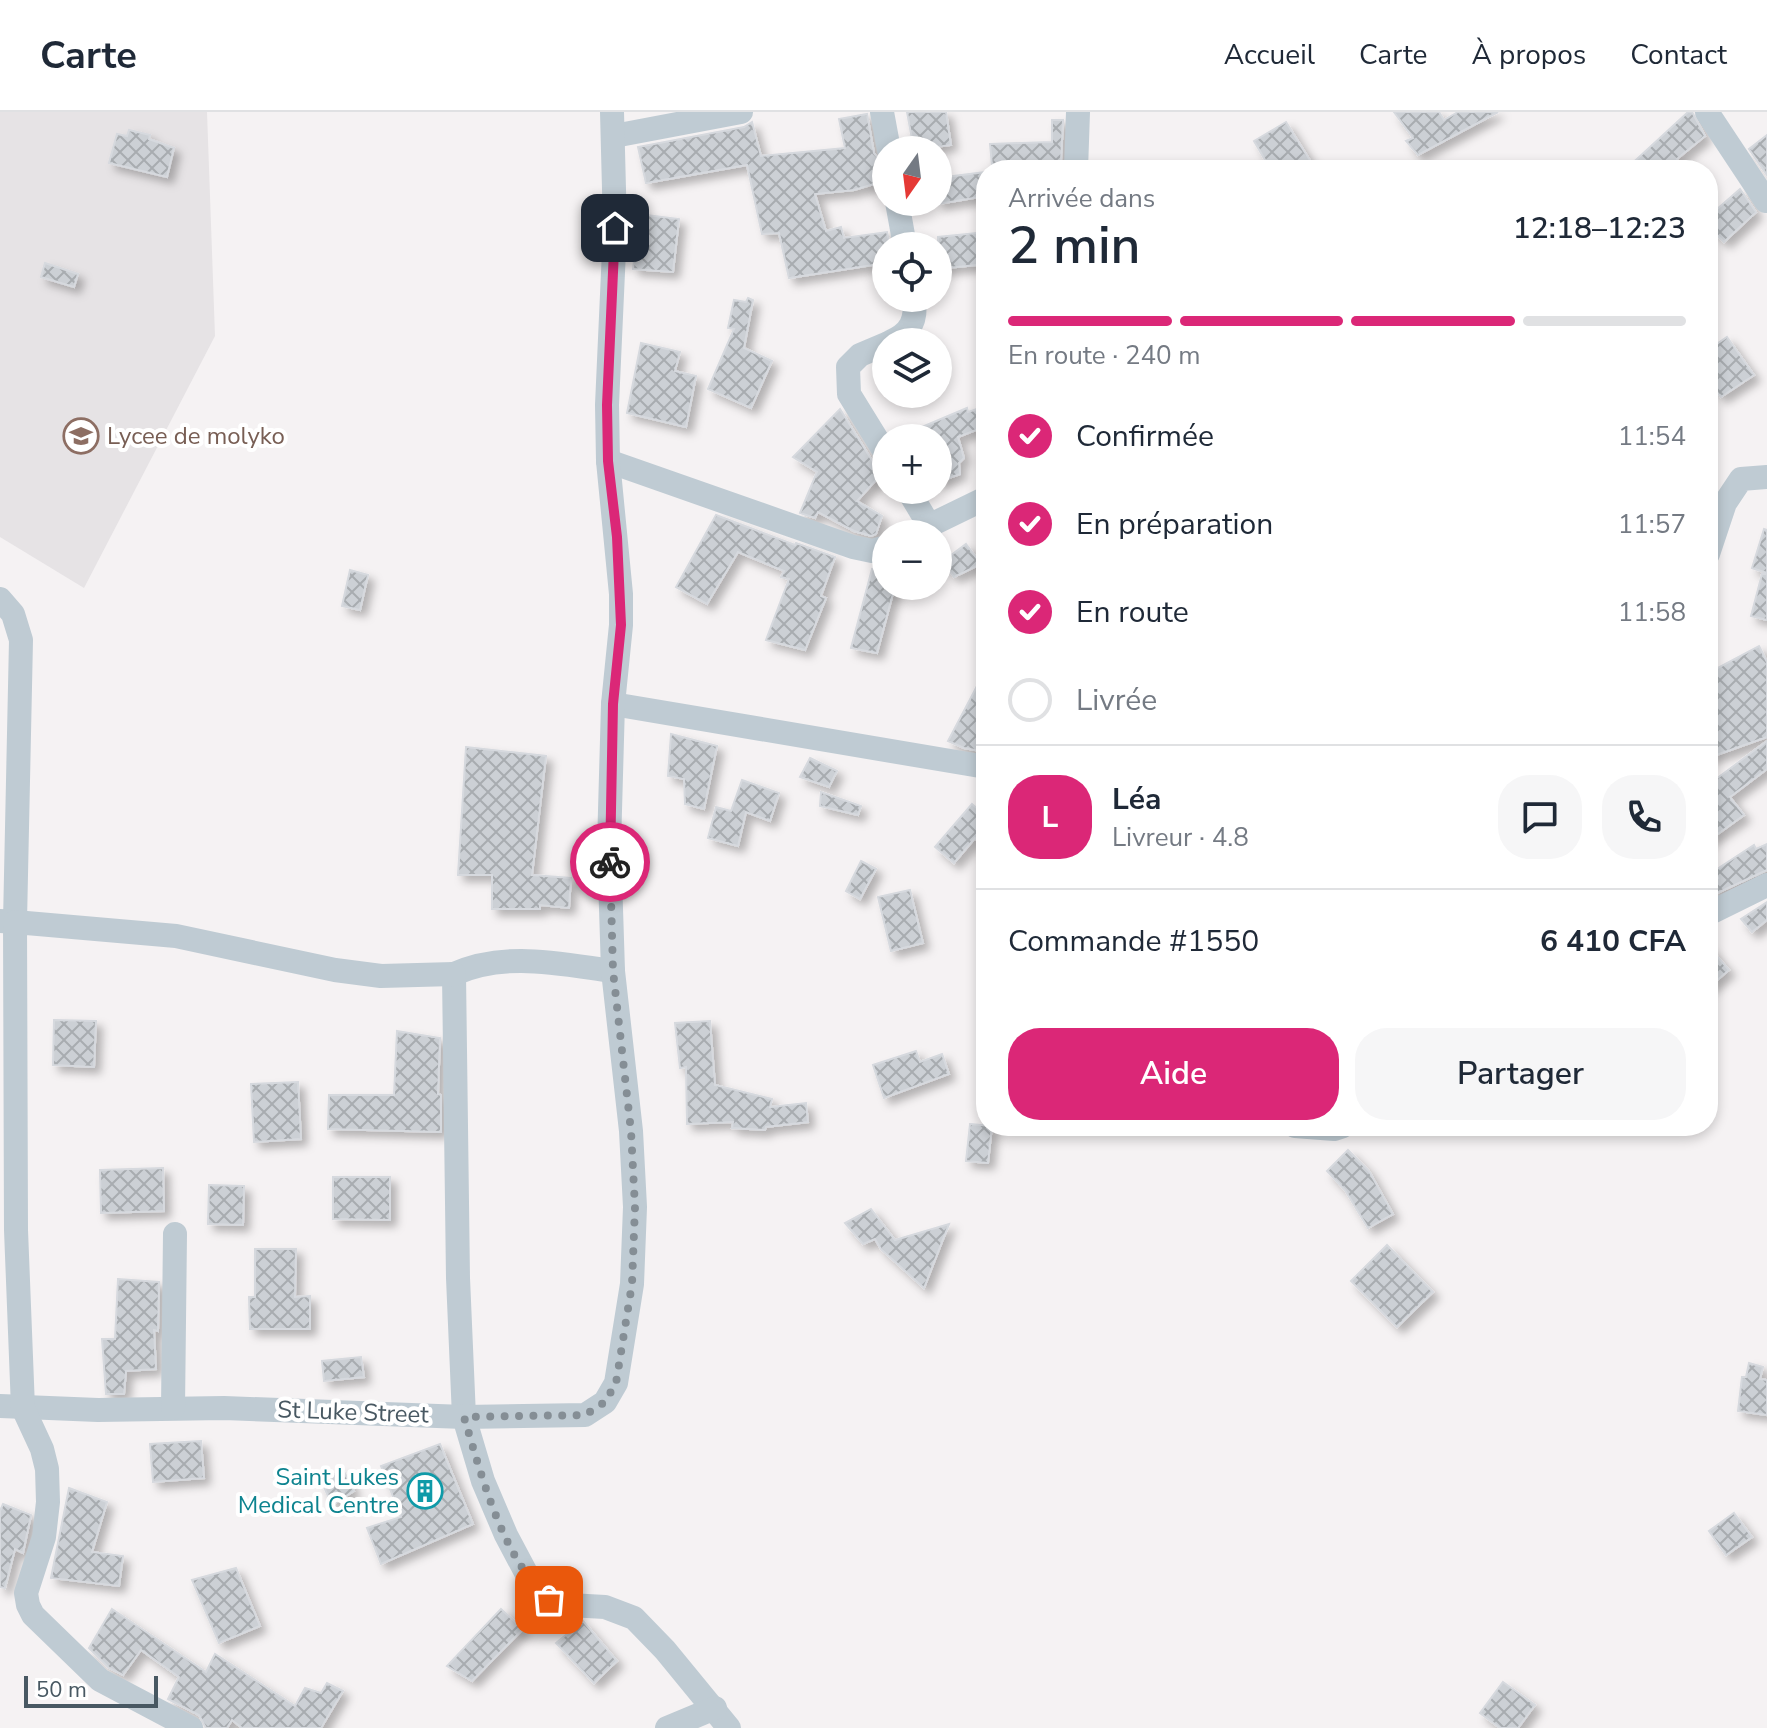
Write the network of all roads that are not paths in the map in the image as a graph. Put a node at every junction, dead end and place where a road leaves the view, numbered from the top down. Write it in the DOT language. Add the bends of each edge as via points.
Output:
graph roads {
  1 [pos="741,112"];
  2 [pos="882,112"];
  3 [pos="1078,112"];
  4 [pos="1707,112"];
  5 [pos="613,124"];
  6 [pos="886,136"];
  7 [pos="1076,160"];
  8 [pos="1766,201"];
  9 [pos="872,350"];
  10 [pos="872,431"];
  11 [pos="608,461"];
  12 [pos="1767,477"];
  13 [pos="976,503"];
  14 [pos="941,520"];
  15 [pos="1718,524"];
  16 [pos="872,551"];
  17 [pos="0,599"];
  18 [pos="613,704"];
  19 [pos="976,765"];
  20 [pos="1767,885"];
  21 [pos="1718,909"];
  22 [pos="8,922"];
  23 [pos="613,971"];
  24 [pos="454,974"];
  25 [pos="175,1234"];
  26 [pos="12,1407"];
  27 [pos="173,1408"];
  28 [pos="464,1417"];
  29 [pos="722,1718"];
  30 [pos="191,1728"];
  31 [pos="667,1728"];
  1 -- 5 [label="street"];
  2 -- 6 [label="street"];
  3 -- 7 [label="street"];
  4 -- 8 [label="street"];
  5 -- 11 [label="street, St Luke Street"];
  9 -- 10 [label="street" via="848,367 847,380 849,394"];
  11 -- 16 [label="street"];
  11 -- 18 [label="street, St Luke Street" via="621,594"];
  12 -- 15 [label="street" via="1741,479"];
  13 -- 14 [label="street"];
  17 -- 22 [label="street" via="13,614 21,640"];
  18 -- 19 [label="street"];
  18 -- 23 [label="street, St Luke Street"];
  20 -- 21 [label="street"];
  22 -- 24 [label="street" via="176,936 381,976"];
  22 -- 26 [label="street" via="16,1230"];
  23 -- 24 [label="street" via="507,960"];
  23 -- 28 [label="street, St Luke Street" via="635,1207 632,1284 616,1383 605,1402 585,1415"];
  24 -- 28 [label="street"];
  25 -- 27 [label="street"];
  26 -- 27 [label="street, St Luke Street"];
  26 -- 30 [label="street" via="42,1449 47,1469 44,1537 26,1593 33,1615 100,1680"];
  27 -- 28 [label="street, St Luke Street"];
  28 -- 29 [label="street" via="483,1481 532,1584 549,1600 605,1607 634,1618"];
  29 -- 31 [label="street"];
}
